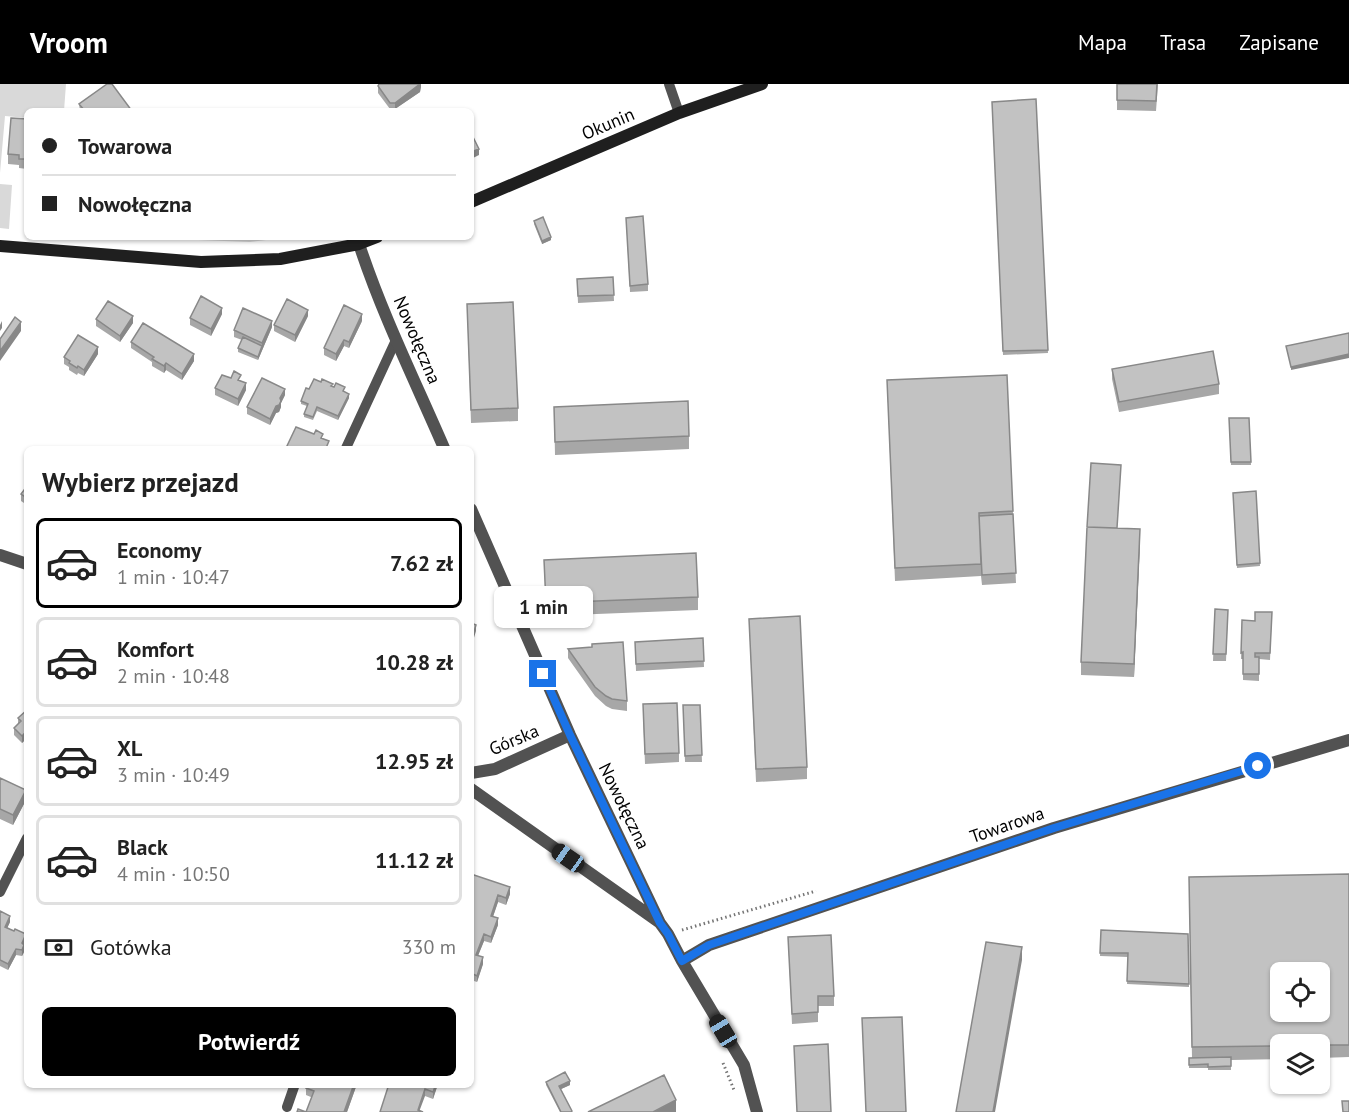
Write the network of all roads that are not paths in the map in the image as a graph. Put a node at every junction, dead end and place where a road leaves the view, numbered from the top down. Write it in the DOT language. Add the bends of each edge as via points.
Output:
graph roads {
  1 [pos="669,84"];
  2 [pos="762,84"];
  3 [pos="679,113"];
  4 [pos="474,201"];
  5 [pos="369,240"];
  6 [pos="359,244"];
  7 [pos="0,246"];
  8 [pos="396,340"];
  9 [pos="347,446"];
  10 [pos="443,446"];
  11 [pos="474,516"];
  12 [pos="0,555"];
  13 [pos="24,563"];
  14 [pos="570,735"];
  15 [pos="1349,740"];
  16 [pos="474,772"];
  17 [pos="474,791"];
  18 [pos="24,844"];
  19 [pos="0,892"];
  20 [pos="660,923"];
  21 [pos="682,961"];
  22 [pos="294,1088"];
  23 [pos="287,1107"];
  24 [pos="757,1112"];
  1 -- 3 [label="lane"];
  2 -- 3 [label="main road, Okunin"];
  3 -- 4 [label="main road, Okunin"];
  5 -- 6 [label="main road"];
  6 -- 7 [label="main road" via="280,259 201,262"];
  6 -- 8 [label="street, Nowołęczna"];
  8 -- 9 [label="lane"];
  8 -- 10 [label="street, Nowołęczna"];
  11 -- 14 [label="street, Nowołęczna"];
  12 -- 13 [label="street"];
  14 -- 16 [label="street, Górska" via="495,769"];
  14 -- 20 [label="street, Nowołęczna"];
  15 -- 21 [label="street, Towarowa" via="1054,828 709,945"];
  17 -- 20 [label="street"];
  18 -- 19 [label="lane"];
  20 -- 21 [label="street, Nowołęczna"];
  21 -- 24 [label="street, Nowołęczna" via="744,1065"];
  22 -- 23 [label="lane"];
}
